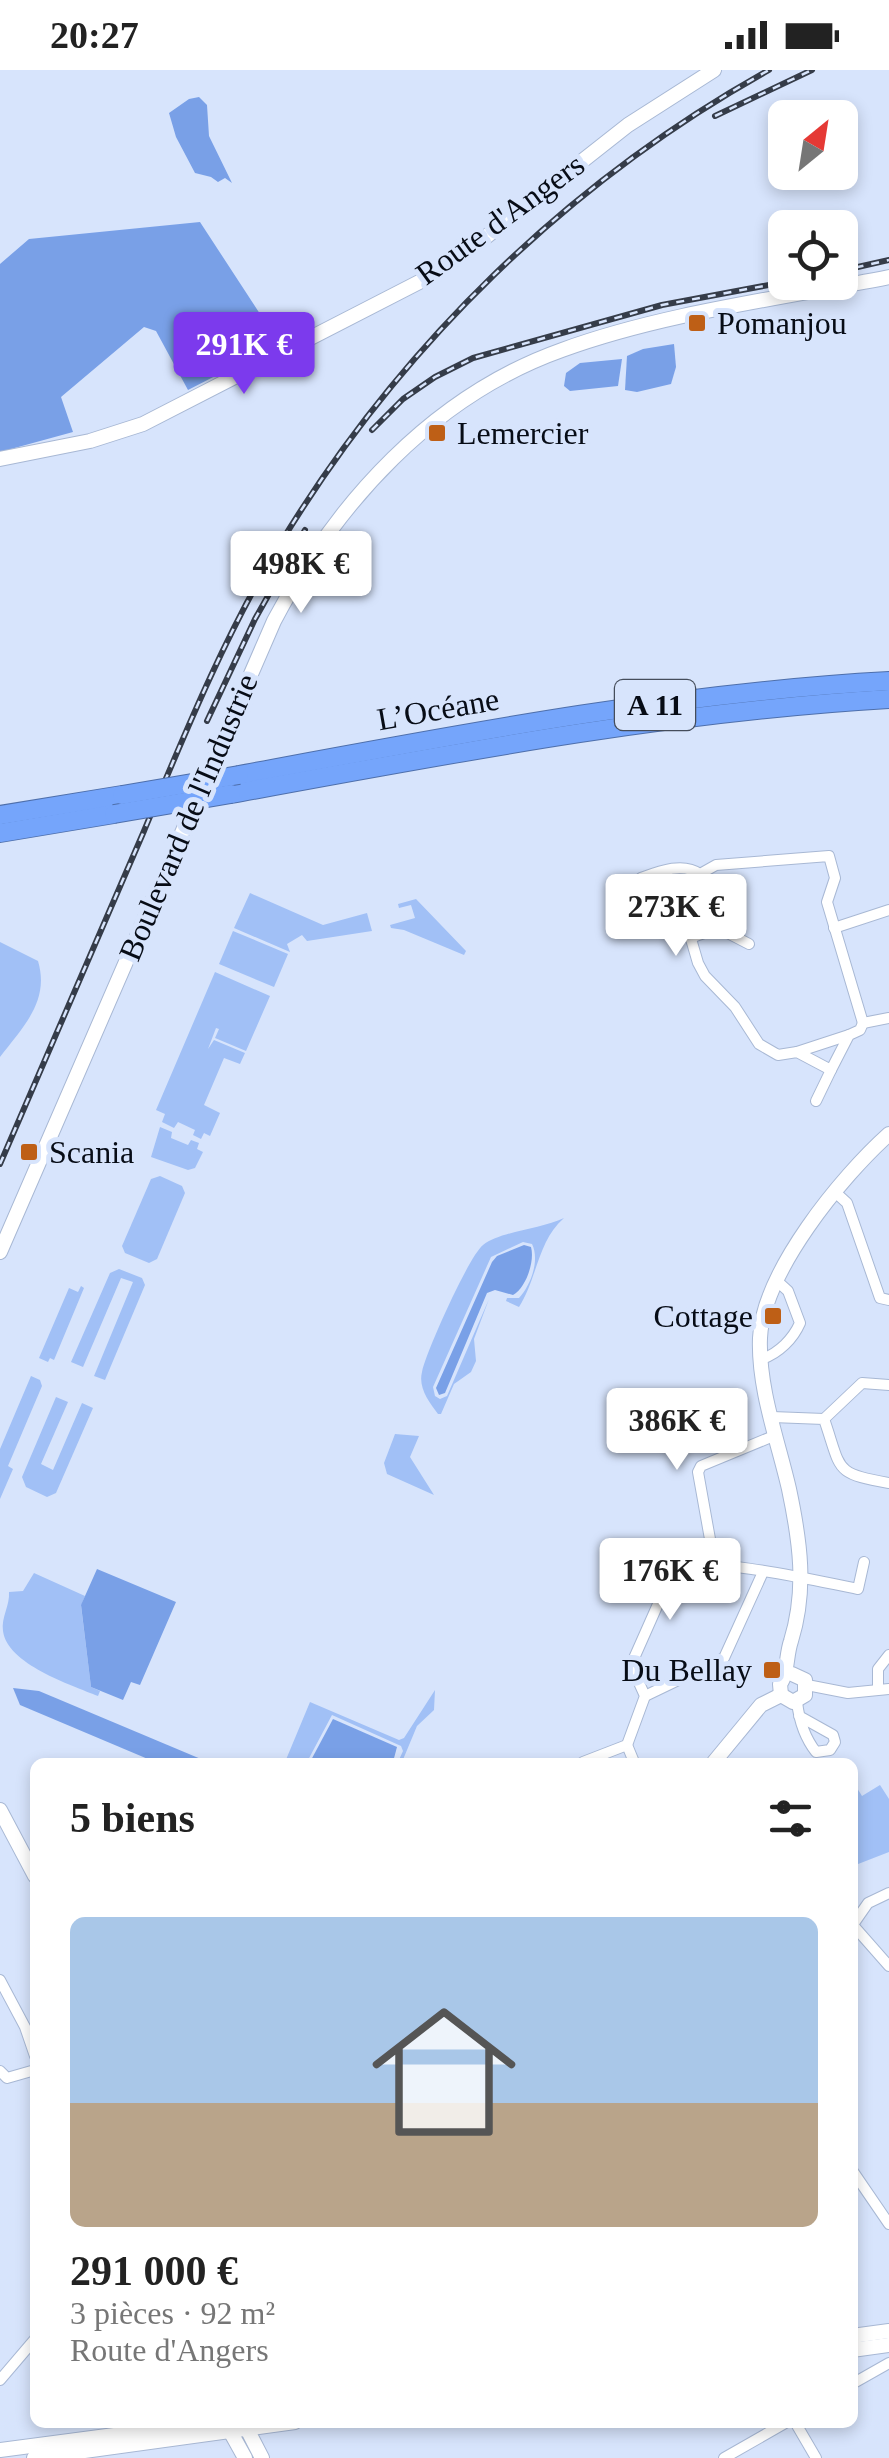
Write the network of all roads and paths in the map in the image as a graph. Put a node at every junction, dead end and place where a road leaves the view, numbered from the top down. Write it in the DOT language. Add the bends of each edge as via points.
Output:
graph roads {
  1 [pos="714,70"];
  2 [pos="889,277"];
  3 [pos="0,459"];
  4 [pos="889,681"];
  5 [pos="889,699"];
  6 [pos="0,815"];
  7 [pos="0,832"];
  8 [pos="700,874"];
  9 [pos="641,878"];
  10 [pos="889,910"];
  11 [pos="834,928"];
  12 [pos="690,938"];
  13 [pos="749,944"];
  14 [pos="889,1018"];
  15 [pos="863,1023"];
  16 [pos="849,1035"];
  17 [pos="796,1052"];
  18 [pos="831,1070"];
  19 [pos="816,1101"];
  20 [pos="889,1134"];
  21 [pos="834,1192"];
  22 [pos="0,1252"];
  23 [pos="777,1281"];
  24 [pos="889,1300"];
  25 [pos="762,1359"];
  26 [pos="889,1385"];
  27 [pos="772,1418"];
  28 [pos="824,1420"];
  29 [pos="776,1435"];
  30 [pos="889,1482"];
  31 [pos="864,1562"];
  32 [pos="715,1567"];
  33 [pos="763,1572"];
  34 [pos="802,1577"];
  35 [pos="889,1655"];
  36 [pos="787,1673"];
  37 [pos="807,1685"];
  38 [pos="884,1689"];
  39 [pos="781,1695"];
  40 [pos="645,1696"];
  41 [pos="627,1745"];
  42 [pos="593,1758"];
  43 [pos="632,1758"];
  44 [pos="717,1758"];
  45 [pos="0,1810"];
  46 [pos="5,1830"];
  47 [pos="30,1868"];
  48 [pos="889,1893"];
  49 [pos="858,1918"];
  50 [pos="858,1931"];
  51 [pos="889,1966"];
  52 [pos="0,1980"];
  53 [pos="30,2042"];
  54 [pos="30,2071"];
  55 [pos="0,2072"];
  56 [pos="858,2178"];
  57 [pos="889,2224"];
  58 [pos="889,2331"];
  59 [pos="858,2335"];
  60 [pos="30,2345"];
  61 [pos="889,2345"];
  62 [pos="858,2349"];
  63 [pos="889,2363"];
  64 [pos="0,2380"];
  65 [pos="858,2381"];
  66 [pos="170,2428"];
  67 [pos="226,2428"];
  68 [pos="247,2428"];
  69 [pos="776,2428"];
  70 [pos="798,2428"];
  71 [pos="4,2451"];
  72 [pos="729,2457"];
  73 [pos="34,2458"];
  74 [pos="245,2458"];
  75 [pos="262,2458"];
  76 [pos="816,2458"];
  1 -- 3 [label="street, Route d'Angers" via="628,125 429,277 143,424"];
  2 -- 22 [label="street, Boulevard de l'Industrie" via="640,327 561,350 476,394 376,474 322,540 274,621"];
  4 -- 6 [label="highway, L’Océane / A 11, bridge" via="720,696"];
  5 -- 7 [label="highway, L’Océane / A 11, bridge" via="696,717"];
  8 -- 9 [label="street" via="682,867"];
  8 -- 11 [label="street" via="716,864 829,856 835,878 827,902"];
  8 -- 12 [label="street" via="684,915"];
  10 -- 11 [label="street"];
  11 -- 15 [label="street"];
  12 -- 13 [label="street" via="718,928"];
  12 -- 17 [label="street" via="705,976 767,1050"];
  14 -- 15 [label="street"];
  15 -- 16 [label="street"];
  16 -- 17 [label="street"];
  16 -- 18 [label="street"];
  17 -- 18 [label="street"];
  18 -- 19 [label="street"];
  20 -- 21 [label="street"];
  21 -- 23 [label="street"];
  21 -- 24 [label="street" via="847,1202 880,1298"];
  23 -- 25 [label="street" via="760,1338"];
  23 -- 25 [label="street" via="800,1323 779,1350"];
  25 -- 27 [label="street"];
  26 -- 28 [label="street" via="862,1383"];
  27 -- 28 [label="street"];
  27 -- 29 [label="street"];
  28 -- 30 [label="street" via="844,1470"];
  29 -- 32 [label="street" via="698,1472"];
  29 -- 34 [label="street"];
  31 -- 34 [label="street" via="858,1589"];
  32 -- 33 [label="street"];
  32 -- 40 [label="street" via="679,1566 671,1572 631,1665"];
  33 -- 34 [label="street"];
  33 -- 40 [label="street" via="724,1658"];
  34 -- 36 [label="street"];
  35 -- 38 [label="street" via="878,1669"];
  36 -- 37 [label="street"];
  36 -- 39 [label="street"];
  37 -- 38 [label="street" via="848,1693"];
  37 -- 39 [label="street" via="798,1709"];
  39 -- 44 [label="street" via="757,1710"];
  40 -- 41 [label="street"];
  41 -- 42 [label="street"];
  41 -- 43 [label="street"];
  45 -- 46 [label="street"];
  46 -- 47 [label="street"];
  48 -- 49 [label="street"];
  50 -- 51 [label="street"];
  52 -- 53 [label="street"];
  54 -- 55 [label="street" via="7,2078"];
  56 -- 57 [label="street"];
  58 -- 59 [label="street"];
  60 -- 64 [label="street"];
  61 -- 62 [label="street"];
  63 -- 65 [label="street"];
  66 -- 71 [label="street"];
  67 -- 73 [label="street"];
  67 -- 74 [label="street"];
  68 -- 75 [label="street"];
  69 -- 72 [label="street"];
  70 -- 76 [label="street"];
}
